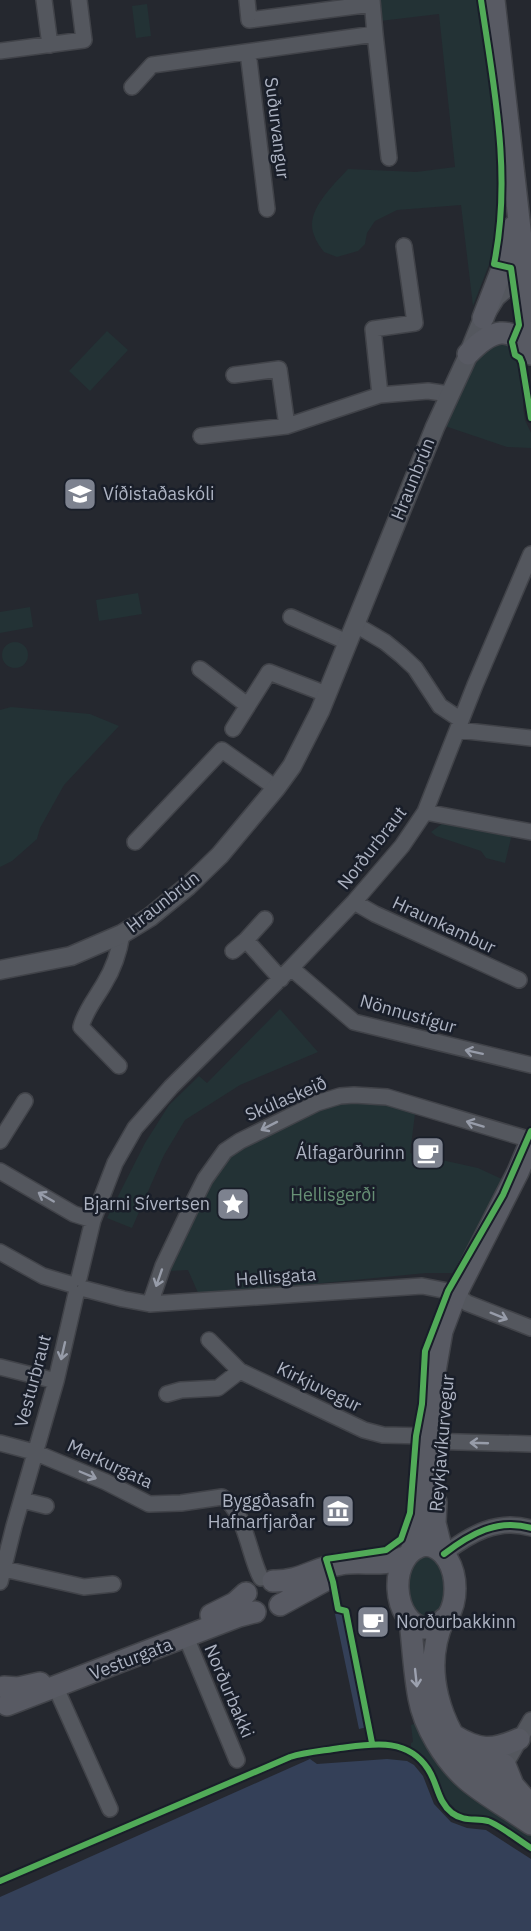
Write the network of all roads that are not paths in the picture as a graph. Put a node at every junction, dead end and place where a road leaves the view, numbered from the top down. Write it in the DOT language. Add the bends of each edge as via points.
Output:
graph roads {
  1 [pos="44,0"];
  2 [pos="79,0"];
  3 [pos="247,0"];
  4 [pos="494,0"];
  5 [pos="506,0"];
  6 [pos="372,2"];
  7 [pos="282,7"];
  8 [pos="375,34"];
  9 [pos="50,45"];
  10 [pos="0,51"];
  11 [pos="248,52"];
  12 [pos="132,87"];
  13 [pos="389,158"];
  14 [pos="524,201"];
  15 [pos="267,209"];
  16 [pos="404,246"];
  17 [pos="528,287"];
  18 [pos="483,318"];
  19 [pos="531,326"];
  20 [pos="468,354"];
  21 [pos="531,354"];
  22 [pos="234,375"];
  23 [pos="449,394"];
  24 [pos="380,395"];
  25 [pos="288,426"];
  26 [pos="201,436"];
  27 [pos="531,554"];
  28 [pos="291,617"];
  29 [pos="356,625"];
  30 [pos="347,642"];
  31 [pos="200,669"];
  32 [pos="326,694"];
  33 [pos="247,705"];
  34 [pos="459,725"];
  35 [pos="232,729"];
  36 [pos="531,738"];
  37 [pos="276,788"];
  38 [pos="424,812"];
  39 [pos="531,832"];
  40 [pos="135,842"];
  41 [pos="354,902"];
  42 [pos="266,919"];
  43 [pos="122,934"];
  44 [pos="246,940"];
  45 [pos="233,951"];
  46 [pos="0,970"];
  47 [pos="286,973"];
  48 [pos="519,980"];
  49 [pos="531,1065"];
  50 [pos="119,1066"];
  51 [pos="25,1101"];
  52 [pos="0,1141"];
  53 [pos="531,1141"];
  54 [pos="0,1171"];
  55 [pos="531,1171"];
  56 [pos="93,1220"];
  57 [pos="2,1258"];
  58 [pos="77,1286"];
  59 [pos="462,1299"];
  60 [pos="150,1304"];
  61 [pos="531,1328"];
  62 [pos="209,1340"];
  63 [pos="0,1367"];
  64 [pos="240,1371"];
  65 [pos="56,1381"];
  66 [pos="167,1394"];
  67 [pos="431,1440"];
  68 [pos="0,1443"];
  69 [pos="531,1444"];
  70 [pos="34,1452"];
  71 [pos="22,1500"];
  72 [pos="46,1506"];
  73 [pos="7,1525"];
  74 [pos="531,1528"];
  75 [pos="443,1553"];
  76 [pos="408,1554"];
  77 [pos="2,1576"];
  78 [pos="113,1584"];
  79 [pos="259,1591"];
  80 [pos="399,1596"];
  81 [pos="410,1620"];
  82 [pos="444,1620"];
  83 [pos="186,1637"];
  84 [pos="56,1688"];
  85 [pos="3,1698"];
  86 [pos="531,1720"];
  87 [pos="445,1737"];
  88 [pos="519,1739"];
  89 [pos="237,1760"];
  90 [pos="505,1765"];
  91 [pos="479,1769"];
  92 [pos="531,1807"];
  93 [pos="110,1809"];
  94 [pos="531,1824"];
  1 -- 9 [label="street"];
  2 -- 9 [label="street" via="84,40"];
  3 -- 7 [label="street" via="249,20"];
  4 -- 14 [label="main road"];
  5 -- 14 [label="main road"];
  6 -- 7 [label="street"];
  6 -- 8 [label="street"];
  8 -- 11 [label="street"];
  8 -- 13 [label="street"];
  9 -- 10 [label="street"];
  11 -- 12 [label="street" via="152,65"];
  11 -- 15 [label="street, Suðurvangur"];
  14 -- 17 [label="main road"];
  14 -- 18 [label="main road"];
  16 -- 24 [label="street" via="415,322 373,329"];
  17 -- 18 [label="street"];
  17 -- 19 [label="main road"];
  18 -- 20 [label="street, Hraunbrún"];
  20 -- 21 [label="main road" via="480,341 504,332 515,335"];
  20 -- 23 [label="street, Hraunbrún"];
  22 -- 25 [label="street" via="279,369"];
  23 -- 24 [label="street" via="428,390"];
  23 -- 29 [label="street, Hraunbrún"];
  24 -- 25 [label="street"];
  25 -- 26 [label="street"];
  27 -- 34 [label="street, Norðurbraut"];
  28 -- 30 [label="street"];
  29 -- 30 [label="street, Hraunbrún"];
  29 -- 34 [label="street" via="401,655"];
  30 -- 32 [label="street, Hraunbrún"];
  31 -- 33 [label="street"];
  32 -- 33 [label="street" via="269,672"];
  32 -- 37 [label="street, Hraunbrún" via="292,766"];
  33 -- 35 [label="street"];
  34 -- 36 [label="street"];
  34 -- 38 [label="street, Norðurbraut"];
  37 -- 40 [label="street" via="222,750"];
  37 -- 43 [label="street, Hraunbrún" via="220,855 188,886"];
  38 -- 39 [label="street"];
  38 -- 41 [label="street, Norðurbraut" via="402,846"];
  41 -- 47 [label="street, Norðurbraut"];
  41 -- 48 [label="street, Hraunkambur"];
  42 -- 44 [label="street"];
  43 -- 46 [label="street, Hraunbrún" via="71,956"];
  43 -- 50 [label="street, Hraunbrún" via="119,955 81,1027"];
  44 -- 45 [label="street"];
  44 -- 47 [label="street"];
  49 -- 47 [label="street, Nönnustígur, one-way" via="354,1022"];
  47 -- 56 [label="street, Norðurbraut" via="135,1128 115,1163"];
  51 -- 52 [label="street"];
  53 -- 59 [label="main road, Reykjavíkurvegur"];
  53 -- 60 [label="street, Skúlaskeið, one-way" via="387,1097 340,1096 317,1103 225,1151 195,1199 163,1266"];
  56 -- 54 [label="street, one-way" via="74,1214"];
  55 -- 59 [label="main road, Reykjavíkurvegur"];
  56 -- 58 [label="street, Vesturbraut"];
  57 -- 58 [label="street, Hellisgata"];
  58 -- 60 [label="street, Hellisgata"];
  58 -- 65 [label="street, Vesturbraut, one-way"];
  59 -- 60 [label="street, Hellisgata" via="422,1287"];
  59 -- 61 [label="street, Hellisgata, one-way"];
  59 -- 67 [label="main road, Reykjavíkurvegur" via="442,1331 430,1394"];
  62 -- 64 [label="street, Kirkjuvegur"];
  63 -- 65 [label="street"];
  64 -- 66 [label="street" via="218,1388"];
  64 -- 67 [label="street, Kirkjuvegur" via="364,1430"];
  65 -- 70 [label="street, Vesturbraut"];
  69 -- 67 [label="street, Kirkjuvegur, one-way"];
  67 -- 75 [label="main road, Reykjavíkurvegur" via="435,1523"];
  67 -- 76 [label="main road, Reykjavíkurvegur" via="422,1523"];
  68 -- 70 [label="street"];
  70 -- 71 [label="street, Vesturbraut"];
  70 -- 79 [label="street, Merkurgata, one-way" via="148,1504 216,1496 227,1499 245,1534"];
  71 -- 72 [label="street"];
  71 -- 73 [label="street, Vesturbraut"];
  73 -- 77 [label="street, Vesturbraut"];
  74 -- 75 [label="street" via="493,1526"];
  75 -- 76 [label="main road" via="426,1545"];
  75 -- 82 [label="main road" via="452,1569 455,1588"];
  76 -- 79 [label="main road, Vesturgata" via="387,1564 339,1564"];
  76 -- 80 [label="main road" via="399,1576"];
  77 -- 78 [label="street" via="84,1587"];
  79 -- 80 [label="main road" via="265,1614 317,1584 356,1574 380,1578"];
  79 -- 83 [label="main road, Vesturgata"];
  79 -- 85 [label="main road, Vesturgata" via="86,1666 18,1688"];
  80 -- 81 [label="main road"];
  81 -- 82 [label="main road" via="428,1628"];
  81 -- 87 [label="main road, one-way" via="419,1700 428,1725"];
  82 -- 87 [label="main road" via="436,1643 434,1672"];
  83 -- 84 [label="main road, Vesturgata"];
  83 -- 89 [label="street, Norðurbakki"];
  84 -- 85 [label="main road, Vesturgata"];
  84 -- 93 [label="street"];
  86 -- 88 [label="street"];
  87 -- 88 [label="main road" via="493,1748"];
  87 -- 91 [label="main road" via="464,1765"];
  87 -- 94 [label="main road" via="457,1771"];
  88 -- 90 [label="street"];
  90 -- 91 [label="main road"];
  90 -- 92 [label="main road" via="513,1785"];
  91 -- 92 [label="main road" via="495,1786"];
}
